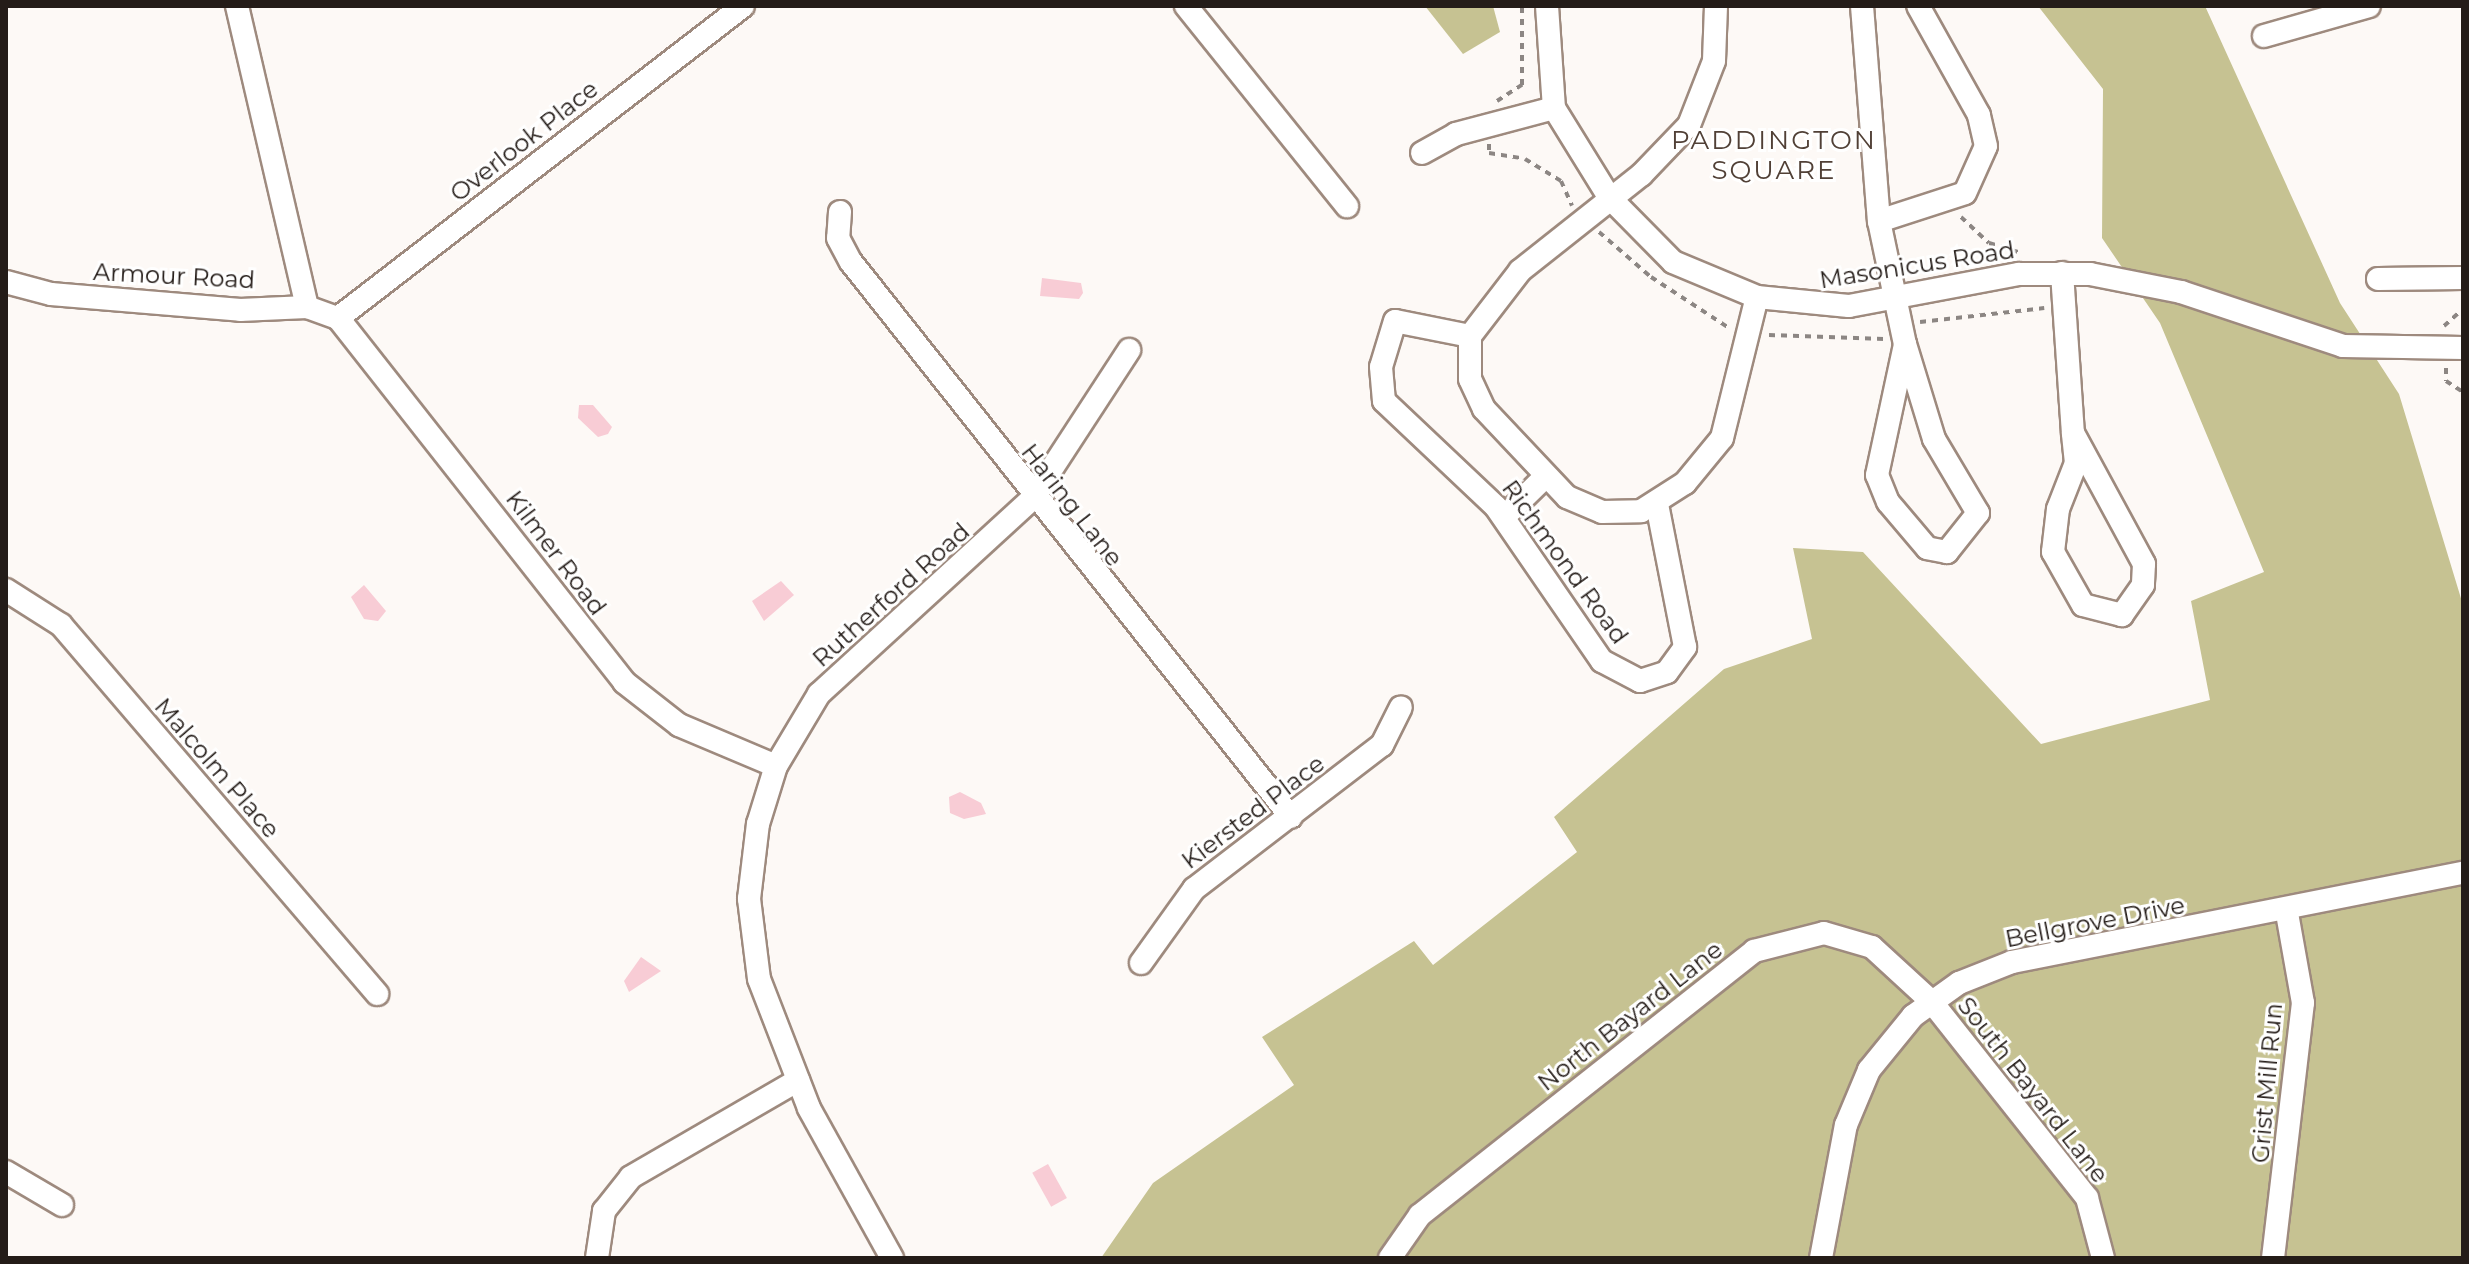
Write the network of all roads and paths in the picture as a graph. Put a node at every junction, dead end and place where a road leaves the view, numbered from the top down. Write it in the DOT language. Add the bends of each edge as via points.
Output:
graph roads {
  1 [pos="237,6"];
  2 [pos="1186,6"];
  3 [pos="1547,6"];
  4 [pos="1716,6"];
  5 [pos="1862,6"];
  6 [pos="1918,6"];
  7 [pos="2369,6"];
  8 [pos="737,8"];
  9 [pos="2264,36"];
  10 [pos="1554,108"];
  11 [pos="1422,153"];
  12 [pos="1609,197"];
  13 [pos="1949,202"];
  14 [pos="1347,206"];
  15 [pos="840,212"];
  16 [pos="1879,221"];
  17 [pos="2034,251"];
  18 [pos="2062,273"];
  19 [pos="2463,278"];
  20 [pos="2378,279"];
  21 [pos="6,282"];
  22 [pos="1757,297"];
  23 [pos="1897,297"];
  24 [pos="307,307"];
  25 [pos="338,318"];
  26 [pos="1470,336"];
  27 [pos="1905,344"];
  28 [pos="2463,348"];
  29 [pos="1129,350"];
  30 [pos="2073,433"];
  31 [pos="1545,477"];
  32 [pos="1032,499"];
  33 [pos="1657,504"];
  34 [pos="1504,517"];
  35 [pos="6,590"];
  36 [pos="1401,707"];
  37 [pos="776,766"];
  38 [pos="1291,817"];
  39 [pos="2463,873"];
  40 [pos="2287,913"];
  41 [pos="1141,963"];
  42 [pos="377,994"];
  43 [pos="1931,1001"];
  44 [pos="798,1080"];
  45 [pos="6,1172"];
  46 [pos="62,1205"];
  47 [pos="597,1258"];
  48 [pos="892,1258"];
  49 [pos="1390,1258"];
  50 [pos="1821,1258"];
  51 [pos="2103,1258"];
  52 [pos="2273,1258"];
  1 -- 24 [label="street"];
  2 -- 14 [label="street"];
  3 -- 10 [label="street, Masonicus Road"];
  4 -- 12 [label="street" via="1714,61 1689,125"];
  5 -- 16 [label="street"];
  6 -- 13 [label="street" via="1986,132 1975,179"];
  7 -- 9 [label="street"];
  8 -- 25 [label="street, Overlook Place"];
  10 -- 11 [label="street" via="1456,134"];
  10 -- 12 [label="street, Masonicus Road"];
  12 -- 22 [label="street, Masonicus Road" via="1673,262"];
  12 -- 26 [label="street" via="1520,271"];
  13 -- 16 [label="street"];
  13 -- 17 [label="path" via="1989,243"];
  15 -- 32 [label="street, Haring Lane" via="838,238 851,262"];
  16 -- 23 [label="street"];
  18 -- 23 [label="street, Masonicus Road"];
  18 -- 28 [label="street, Masonicus Road" via="2167,288 2343,346"];
  18 -- 30 [label="street"];
  19 -- 20 [label="street"];
  21 -- 24 [label="street, Armour Road" via="51,294 240,310"];
  22 -- 23 [label="street, Masonicus Road" via="1810,307"];
  22 -- 33 [label="street" via="1722,438"];
  23 -- 27 [label="street"];
  24 -- 25 [label="street, Armour Road"];
  25 -- 37 [label="street, Kilmer Road" via="624,682 679,725"];
  26 -- 31 [label="street" via="1470,379 1484,409"];
  26 -- 34 [label="street, Richmond Road" via="1395,321 1381,386 1393,416"];
  27 -- 27 [label="street" via="1877,475 1888,502 1927,548 1947,552 1978,513 1934,439"];
  29 -- 32 [label="street, Rutherford Road"];
  30 -- 30 [label="street" via="2076,463 2058,509 2053,552 2083,605 2122,615 2143,585 2144,564"];
  31 -- 33 [label="street" via="1567,497 1602,512"];
  31 -- 34 [label="street"];
  32 -- 37 [label="street, Rutherford Road" via="842,668"];
  32 -- 38 [label="street, Haring Lane"];
  33 -- 34 [label="street, Richmond Road" via="1685,647 1667,672 1640,681 1602,661"];
  35 -- 42 [label="street, Malcolm Place" via="61,625"];
  36 -- 38 [label="street, Kiersted Place" via="1382,745"];
  37 -- 44 [label="street, Rutherford Road" via="751,864 751,939 771,1018"];
  38 -- 41 [label="street, Kiersted Place" via="1194,889"];
  39 -- 40 [label="street, Bellgrove Drive"];
  40 -- 43 [label="street, Bellgrove Drive" via="2012,962"];
  40 -- 52 [label="street, Grist Mill Run" via="2303,1003"];
  43 -- 49 [label="street, North Bayard Lane" via="1900,969 1850,938 1813,934 1776,940 1420,1215"];
  43 -- 50 [label="street, Bellgrove Drive" via="1890,1040 1857,1095"];
  43 -- 51 [label="street, South Bayard Lane" via="2087,1198"];
  44 -- 47 [label="street" via="631,1177 604,1211"];
  44 -- 48 [label="street, Rutherford Road"];
  45 -- 46 [label="street"];
}
